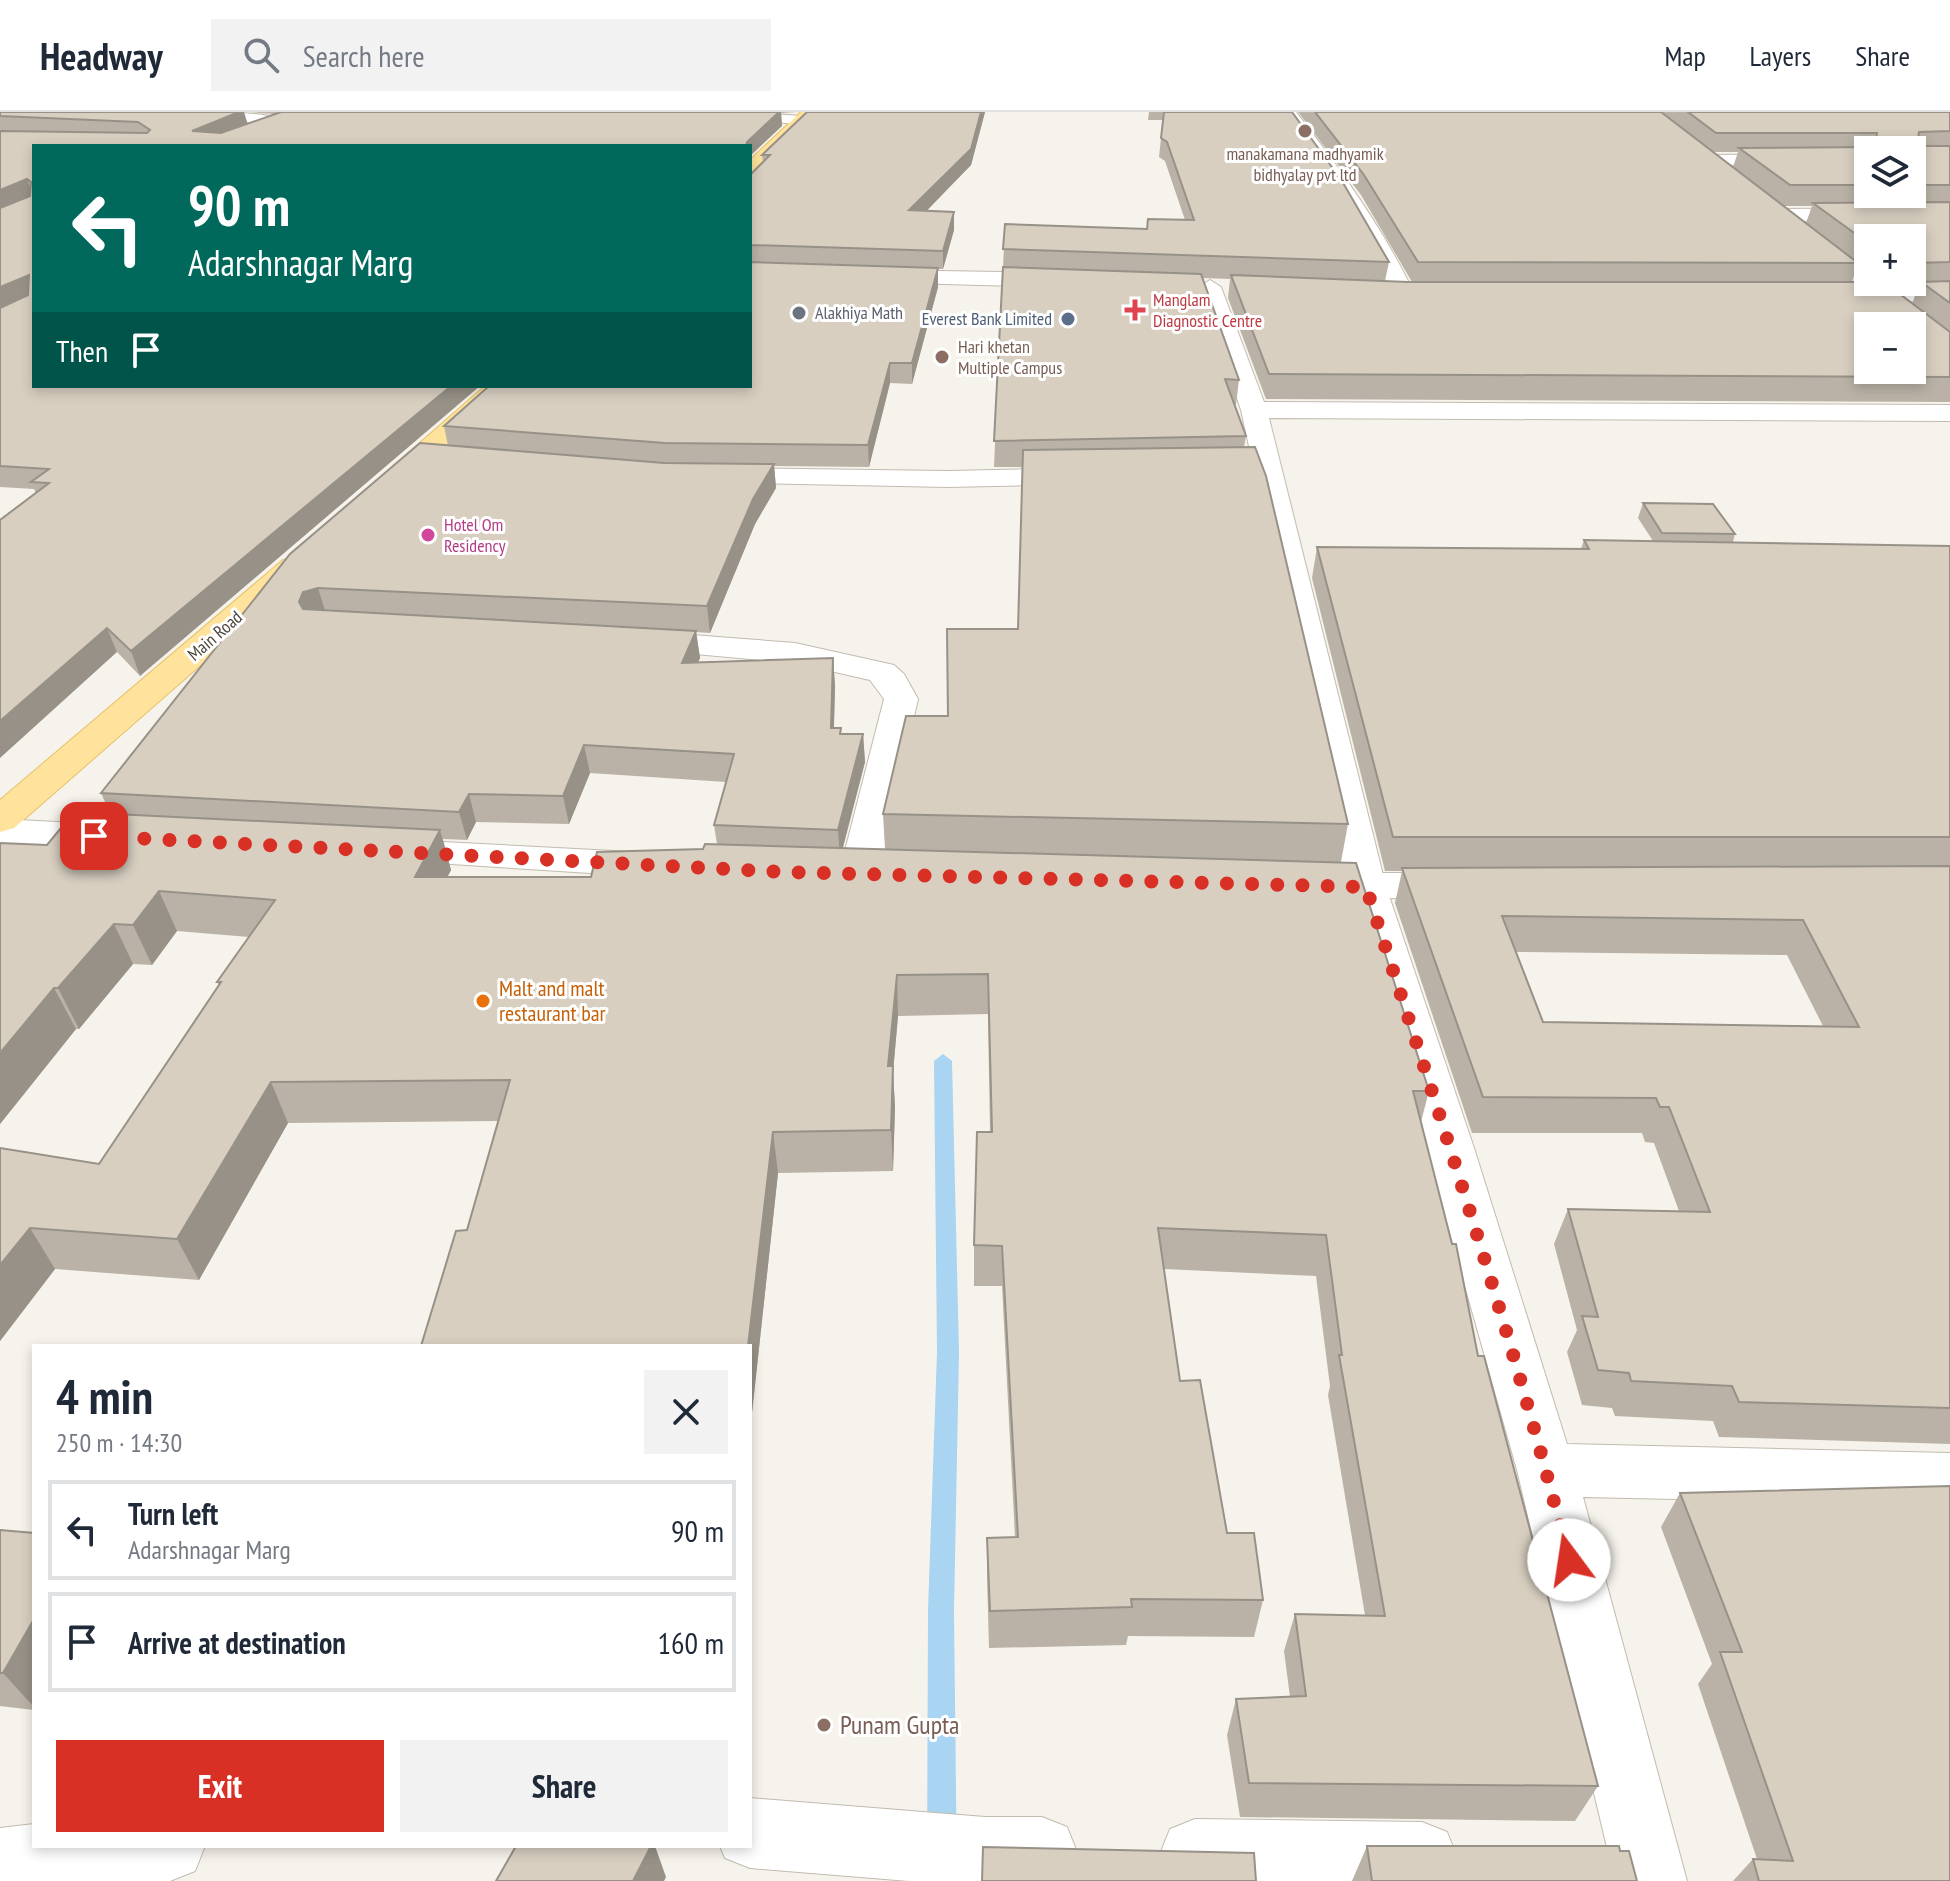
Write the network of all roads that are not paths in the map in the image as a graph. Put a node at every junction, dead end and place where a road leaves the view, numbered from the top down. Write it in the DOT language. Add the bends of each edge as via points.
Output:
graph roads {
  1 [pos="201,112"];
  2 [pos="670,112"];
  3 [pos="1287,112"];
  4 [pos="807,116"];
  5 [pos="239,137"];
  6 [pos="1854,159"];
  7 [pos="752,168"];
  8 [pos="1731,178"];
  9 [pos="1950,214"];
  10 [pos="1802,233"];
  11 [pos="855,276"];
  12 [pos="1077,281"];
  13 [pos="1215,287"];
  14 [pos="1374,293"];
  15 [pos="1926,294"];
  16 [pos="1950,294"];
  17 [pos="1854,295"];
  18 [pos="1821,296"];
  19 [pos="1884,296"];
  20 [pos="1904,312"];
  21 [pos="498,388"];
  22 [pos="1254,410"];
  23 [pos="1950,413"];
  24 [pos="1114,475"];
  25 [pos="683,476"];
  26 [pos="363,507"];
  27 [pos="316,548"];
  28 [pos="601,639"];
  29 [pos="0,820"];
  30 [pos="0,831"];
  31 [pos="157,839"];
  32 [pos="345,849"];
  33 [pos="690,867"];
  34 [pos="860,874"];
  35 [pos="1271,884"];
  36 [pos="1492,886"];
  37 [pos="1366,887"];
  38 [pos="1546,1470"];
  39 [pos="1950,1479"];
  40 [pos="752,1833"];
  41 [pos="150,1848"];
  42 [pos="1488,1858"];
  43 [pos="0,1863"];
  44 [pos="1626,1867"];
  1 -- 5 [label="street" via="286,119"];
  2 -- 4 [label="street"];
  3 -- 14 [label="street" via="1347,191 1412,295"];
  4 -- 7 [label="main road"];
  6 -- 8 [label="street" via="1700,155"];
  9 -- 10 [label="street" via="1773,211"];
  11 -- 12 [label="street"];
  13 -- 22 [label="street"];
  15 -- 16 [label="street"];
  17 -- 18 [label="street"];
  19 -- 20 [label="street"];
  21 -- 26 [label="main road" via="436,458"];
  22 -- 23 [label="street"];
  22 -- 37 [label="street" via="1254,473 1304,553"];
  24 -- 25 [label="street"];
  27 -- 29 [label="main road, Main Road"];
  28 -- 34 [label="street" via="795,653 882,672 892,681 901,699"];
  30 -- 31 [label="street"];
  32 -- 33 [label="street"];
  35 -- 37 [label="street"];
  36 -- 37 [label="street"];
  37 -- 38 [label="street"];
  38 -- 39 [label="street"];
  38 -- 44 [label="street"];
  40 -- 42 [label="street" via="985,1852"];
  41 -- 43 [label="street"];
}
